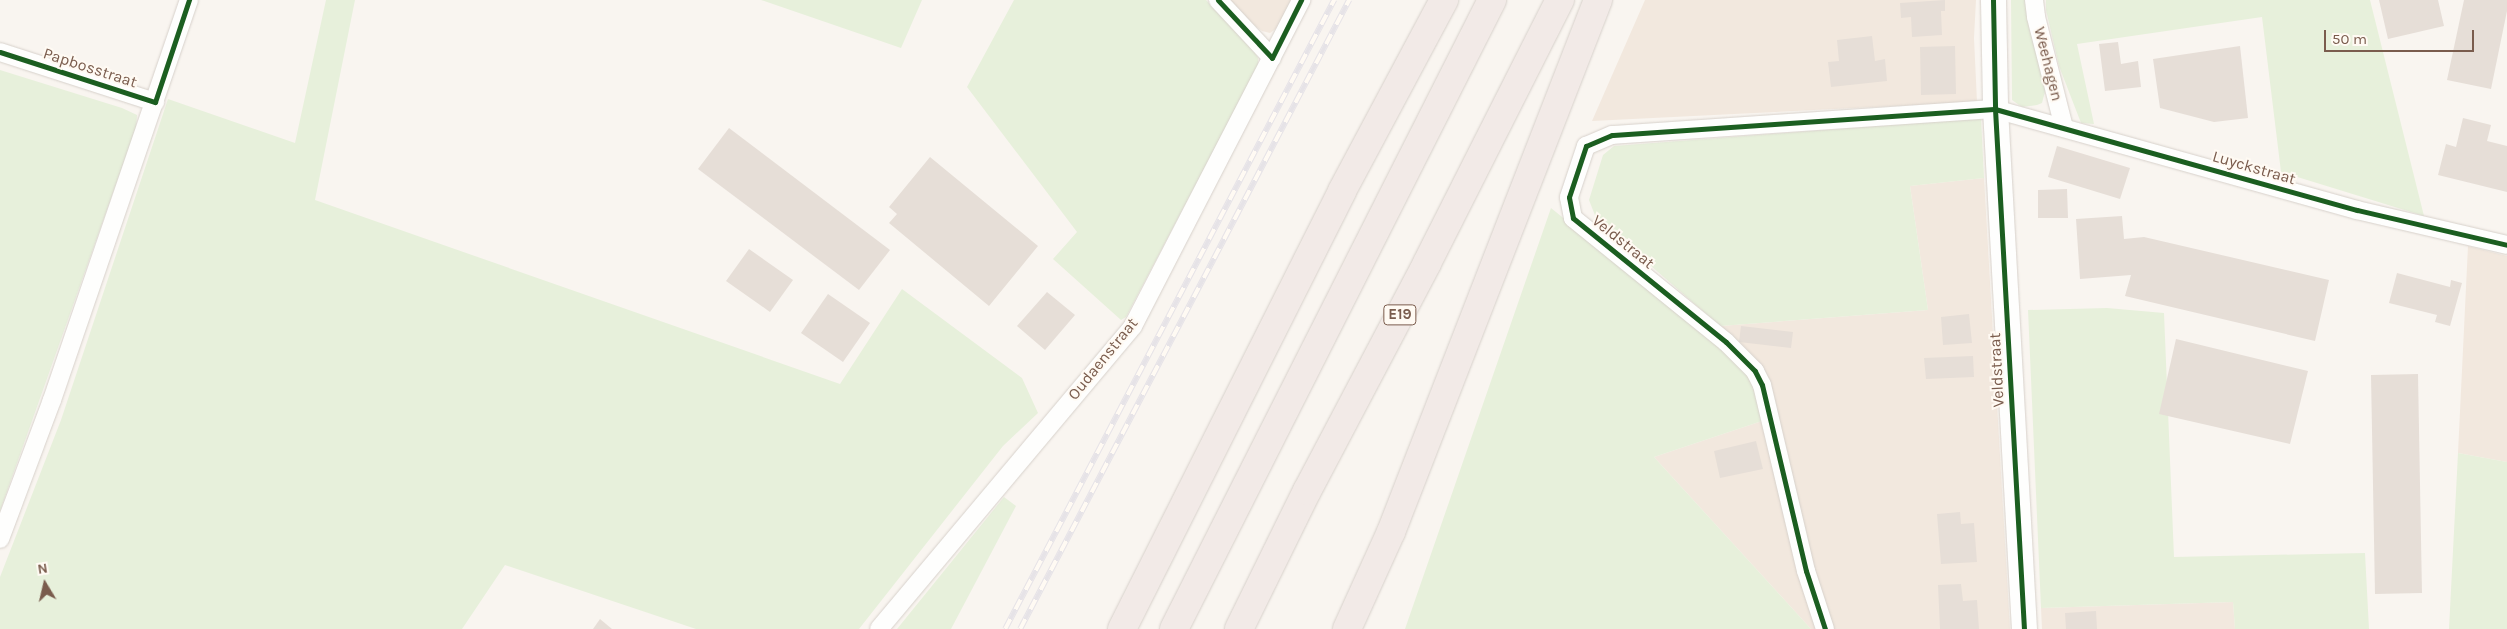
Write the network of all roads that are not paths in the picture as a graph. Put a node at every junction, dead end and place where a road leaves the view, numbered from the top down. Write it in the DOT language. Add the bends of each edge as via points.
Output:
graph roads {
  1 [pos="189,0"];
  2 [pos="1218,0"];
  3 [pos="1301,0"];
  4 [pos="1444,0"];
  5 [pos="1492,0"];
  6 [pos="1560,0"];
  7 [pos="1598,0"];
  8 [pos="1993,0"];
  9 [pos="2034,0"];
  10 [pos="0,52"];
  11 [pos="1272,58"];
  12 [pos="155,102"];
  13 [pos="1995,109"];
  14 [pos="2064,128"];
  15 [pos="2507,245"];
  16 [pos="0,539"];
  17 [pos="879,629"];
  18 [pos="1122,629"];
  19 [pos="1174,629"];
  20 [pos="1239,629"];
  21 [pos="1347,629"];
  22 [pos="1825,629"];
  23 [pos="2024,629"];
  1 -- 12 [label="street, Papbosstraat"];
  2 -- 11 [label="street"];
  3 -- 11 [label="street, Oudaenstraat"];
  4 -- 18 [label="highway" via="1342,191"];
  5 -- 19 [label="highway"];
  6 -- 20 [label="highway, E19"];
  7 -- 21 [label="highway" via="1391,532"];
  8 -- 13 [label="street, Veldstraat"];
  9 -- 14 [label="street, Weehagen"];
  10 -- 12 [label="street, Papbosstraat"];
  11 -- 17 [label="street, Oudaenstraat" via="1133,326"];
  12 -- 16 [label="street, Papbosstraat" via="52,400"];
  13 -- 14 [label="street, Luyckstraat"];
  13 -- 22 [label="street, Veldstraat" via="1612,135 1586,146 1568,196 1573,218 1726,342 1755,371 1762,385 1806,571"];
  13 -- 23 [label="street, Veldstraat"];
  14 -- 15 [label="street, Luyckstraat" via="2357,210"];
}
